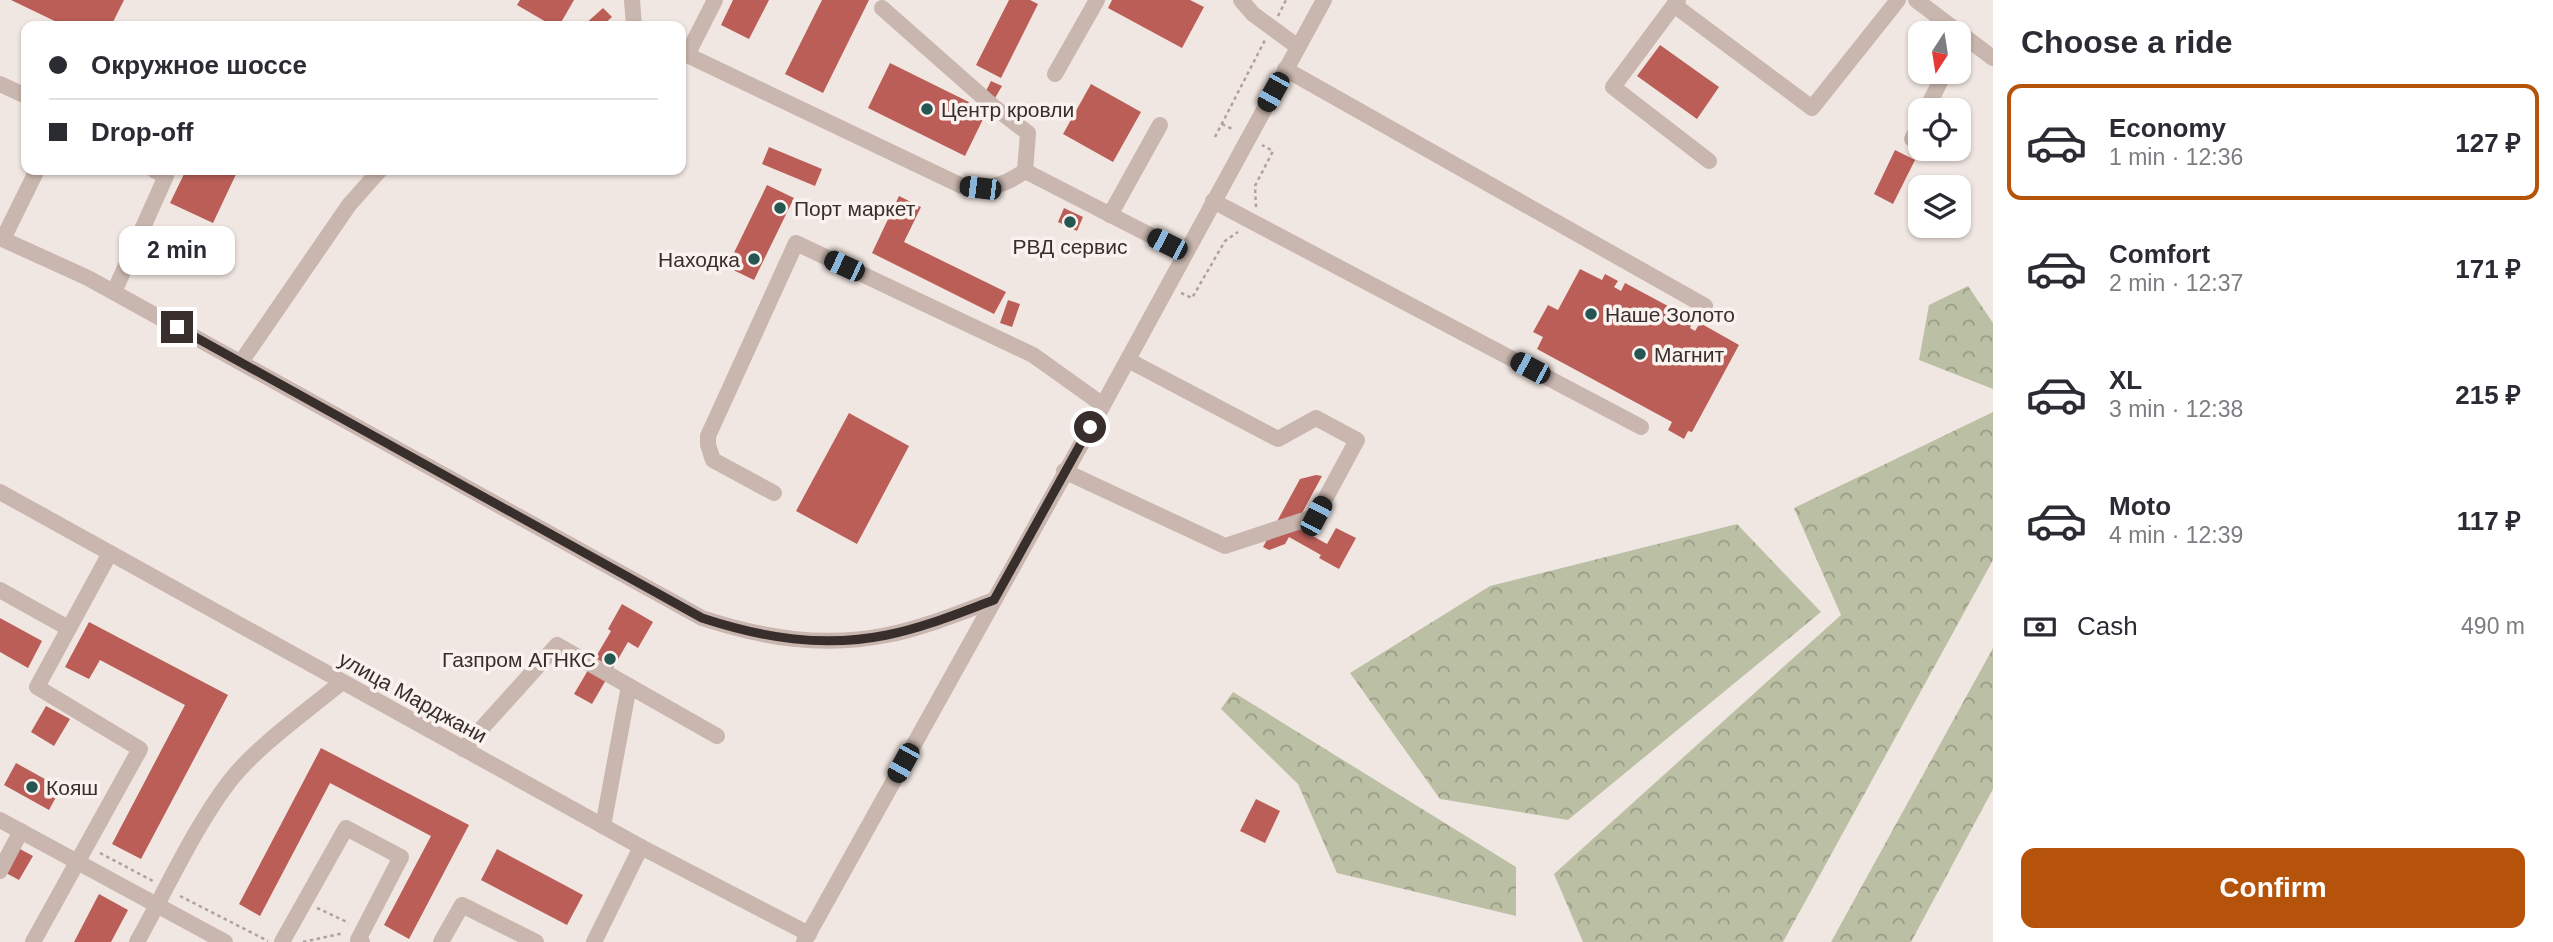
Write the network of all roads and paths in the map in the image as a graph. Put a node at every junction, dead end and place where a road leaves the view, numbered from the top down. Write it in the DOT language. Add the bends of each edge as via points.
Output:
graph roads {
  1 [pos="632,0"];
  2 [pos="715,0"];
  3 [pos="1097,0"];
  4 [pos="1241,0"];
  5 [pos="1286,0"];
  6 [pos="1324,0"];
  7 [pos="1898,0"];
  8 [pos="1916,0"];
  9 [pos="1676,3"];
  10 [pos="882,8"];
  11 [pos="634,21"];
  12 [pos="1940,21"];
  13 [pos="1271,27"];
  14 [pos="1971,46"];
  15 [pos="1298,47"];
  16 [pos="686,50"];
  17 [pos="686,54"];
  18 [pos="1993,58"];
  19 [pos="1285,69"];
  20 [pos="1055,74"];
  21 [pos="0,84"];
  22 [pos="21,94"];
  23 [pos="1160,125"];
  24 [pos="1215,137"];
  25 [pos="1709,161"];
  26 [pos="1026,171"];
  27 [pos="34,175"];
  28 [pos="164,175"];
  29 [pos="376,175"];
  30 [pos="1213,201"];
  31 [pos="1110,215"];
  32 [pos="1,239"];
  33 [pos="1185,254"];
  34 [pos="114,292"];
  35 [pos="1705,306"];
  36 [pos="1128,360"];
  37 [pos="241,362"];
  38 [pos="1103,405"];
  39 [pos="1641,427"];
  40 [pos="1064,471"];
  41 [pos="0,492"];
  42 [pos="774,493"];
  43 [pos="110,553"];
  44 [pos="0,590"];
  45 [pos="994,600"];
  46 [pos="68,628"];
  47 [pos="342,681"];
  48 [pos="629,685"];
  49 [pos="717,736"];
  50 [pos="463,749"];
  51 [pos="0,820"];
  52 [pos="603,826"];
  53 [pos="21,831"];
  54 [pos="641,848"];
  55 [pos="79,862"];
  56 [pos="0,871"];
  57 [pos="305,902"];
  58 [pos="157,905"];
  59 [pos="362,936"];
  60 [pos="806,938"];
  61 [pos="33,942"];
  62 [pos="137,942"];
  63 [pos="225,942"];
  64 [pos="282,942"];
  65 [pos="303,942"];
  66 [pos="441,942"];
  67 [pos="536,942"];
  68 [pos="594,942"];
  1 -- 11 [label="street"];
  2 -- 16 [label="street"];
  3 -- 20 [label="street"];
  4 -- 13 [label="street"];
  5 -- 13 [label="path"];
  6 -- 15 [label="street"];
  7 -- 9 [label="street" via="1812,108"];
  8 -- 12 [label="street"];
  9 -- 25 [label="street" via="1613,87"];
  10 -- 26 [label="street" via="1028,133"];
  13 -- 15 [label="street"];
  13 -- 24 [label="path"];
  14 -- 18 [label="street"];
  15 -- 19 [label="street"];
  17 -- 26 [label="street" via="962,186 994,187"];
  19 -- 30 [label="street"];
  19 -- 35 [label="street"];
  21 -- 22 [label="street"];
  23 -- 31 [label="street"];
  26 -- 31 [label="street"];
  27 -- 32 [label="street"];
  28 -- 34 [label="street"];
  29 -- 37 [label="street" via="349,205"];
  30 -- 33 [label="street"];
  30 -- 39 [label="street"];
  31 -- 33 [label="street"];
  32 -- 34 [label="street"];
  33 -- 36 [label="street"];
  34 -- 37 [label="street"];
  36 -- 38 [label="street"];
  36 -- 40 [label="street" via="1278,439 1316,418 1357,440 1316,516 1225,546"];
  37 -- 45 [label="street" via="702,618 744,632 834,642 874,637"];
  38 -- 40 [label="street"];
  38 -- 42 [label="street" via="1033,355 796,243 708,436 713,460"];
  40 -- 45 [label="street"];
  41 -- 43 [label="street, улица Марджани"];
  43 -- 46 [label="street"];
  43 -- 47 [label="street, улица Марджани"];
  44 -- 46 [label="street"];
  45 -- 60 [label="street"];
  46 -- 55 [label="street" via="37,687 140,748"];
  47 -- 50 [label="street, улица Марджани"];
  47 -- 58 [label="street" via="229,782"];
  48 -- 49 [label="street"];
  48 -- 50 [label="street" via="557,645"];
  48 -- 52 [label="street"];
  50 -- 52 [label="street, улица Марджани"];
  51 -- 53 [label="street"];
  52 -- 54 [label="street, улица Марджани"];
  53 -- 55 [label="street"];
  53 -- 56 [label="street"];
  54 -- 60 [label="street, улица Марджани"];
  54 -- 68 [label="street"];
  55 -- 58 [label="street"];
  55 -- 61 [label="street"];
  57 -- 59 [label="path"];
  57 -- 59 [label="street" via="346,828 401,857"];
  57 -- 64 [label="street"];
  58 -- 62 [label="street"];
  58 -- 63 [label="street"];
  59 -- 65 [label="path"];
  66 -- 67 [label="street" via="462,905"];
}
